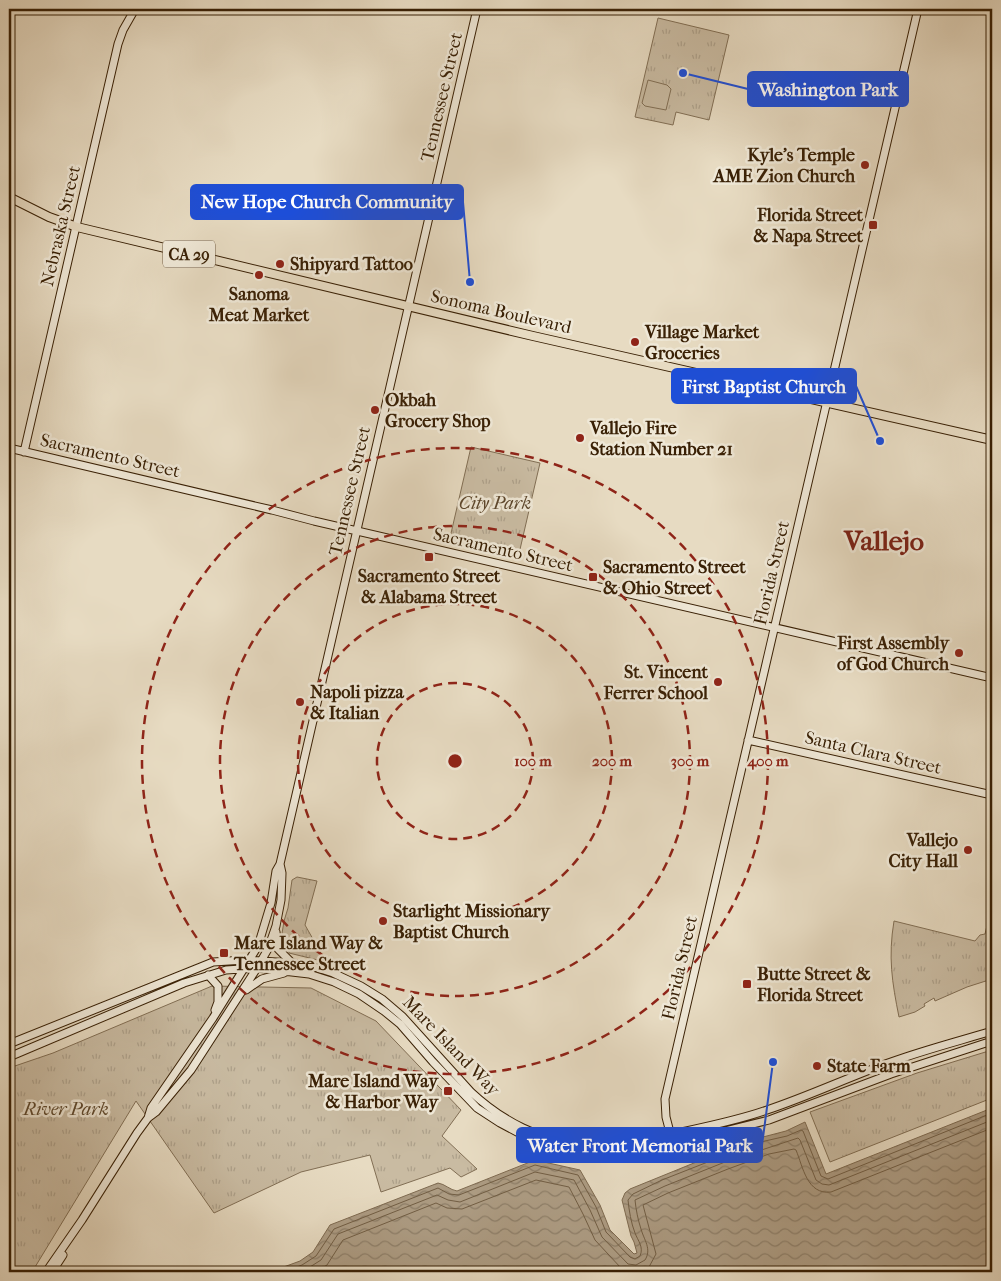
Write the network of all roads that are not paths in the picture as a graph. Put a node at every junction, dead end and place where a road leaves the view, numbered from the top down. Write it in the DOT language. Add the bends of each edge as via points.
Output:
graph roads {
  1 [pos="135,9"];
  2 [pos="477,9"];
  3 [pos="918,9"];
  4 [pos="9,196"];
  5 [pos="77,227"];
  6 [pos="409,306"];
  7 [pos="827,402"];
  8 [pos="992,440"];
  9 [pos="9,448"];
  10 [pos="24,452"];
  11 [pos="356,530"];
  12 [pos="774,628"];
  13 [pos="992,678"];
  14 [pos="748,740"];
  15 [pos="992,796"];
  16 [pos="280,864"];
  17 [pos="276,926"];
  18 [pos="250,960"];
  19 [pos="262,960"];
  20 [pos="292,962"];
  21 [pos="245,968"];
  22 [pos="257,968"];
  23 [pos="293,972"];
  24 [pos="208,975"];
  25 [pos="239,997"];
  26 [pos="213,1018"];
  27 [pos="992,1031"];
  28 [pos="992,1041"];
  29 [pos="9,1044"];
  30 [pos="9,1057"];
  31 [pos="148,1118"];
  32 [pos="670,1134"];
  33 [pos="673,1144"];
  34 [pos="82,1220"];
  35 [pos="46,1272"];
  36 [pos="52,1272"];
  1 -- 5 [label="main road, Nebraska Street" via="118,44"];
  2 -- 6 [label="main road, Tennessee Street"];
  3 -- 7 [label="main road, Florida Street"];
  4 -- 5 [label="main road, Sonoma Boulevard / CA 29" via="49,217"];
  5 -- 6 [label="main road, Sonoma Boulevard / CA 29"];
  5 -- 10 [label="main road, Nebraska Street"];
  6 -- 7 [label="main road, Sonoma Boulevard / CA 29"];
  6 -- 11 [label="main road, Tennessee Street"];
  7 -- 8 [label="main road, Sonoma Boulevard / CA 29"];
  7 -- 12 [label="main road, Florida Street"];
  9 -- 10 [label="main road, Sacramento Street"];
  10 -- 11 [label="main road, Sacramento Street"];
  11 -- 12 [label="main road, Sacramento Street"];
  11 -- 16 [label="main road, Tennessee Street"];
  12 -- 13 [label="main road, Sacramento Street"];
  12 -- 14 [label="main road, Florida Street"];
  14 -- 15 [label="main road, Santa Clara Street"];
  14 -- 32 [label="main road, Florida Street" via="665,1099"];
  16 -- 17 [label="main road, Tennessee Street" via="282,893"];
  16 -- 18 [label="main road, Tennessee Street" via="266,921"];
  17 -- 19 [label="main road, Tennessee Street"];
  17 -- 20 [label="main road" via="278,949"];
  18 -- 19 [label="main road, Mare Island Way"];
  18 -- 21 [label="main road, Tennessee Street"];
  18 -- 29 [label="main road, Mare Island Way" via="213,962"];
  19 -- 20 [label="main road, Mare Island Way"];
  19 -- 22 [label="main road, Tennessee Street"];
  20 -- 32 [label="main road, Mare Island Way" via="333,973 382,999 403,1017 480,1100 522,1128 553,1140 596,1146 636,1143"];
  21 -- 22 [label="main road, Mare Island Way"];
  21 -- 24 [label="main road, Mare Island Way"];
  21 -- 26 [label="main road, Tennessee Street"];
  22 -- 23 [label="main road, Mare Island Way"];
  22 -- 25 [label="main road, Tennessee Street"];
  23 -- 25 [label="main road" via="262,979"];
  23 -- 33 [label="main road, Mare Island Way" via="334,982 384,1011 478,1108 530,1139 583,1153 620,1154"];
  24 -- 26 [label="main road" via="218,986"];
  24 -- 30 [label="main road, Mare Island Way"];
  25 -- 31 [label="main road, Tennessee Street" via="191,1070"];
  26 -- 31 [label="main road, Tennessee Street" via="151,1108"];
  27 -- 32 [label="main road, Mare Island Way" via="892,1062 766,1111"];
  28 -- 33 [label="main road, Mare Island Way" via="891,1074 769,1120"];
  31 -- 34 [label="main road"];
  32 -- 33 [label="main road, Florida Street"];
  34 -- 35 [label="main road"];
  34 -- 36 [label="main road"];
}
